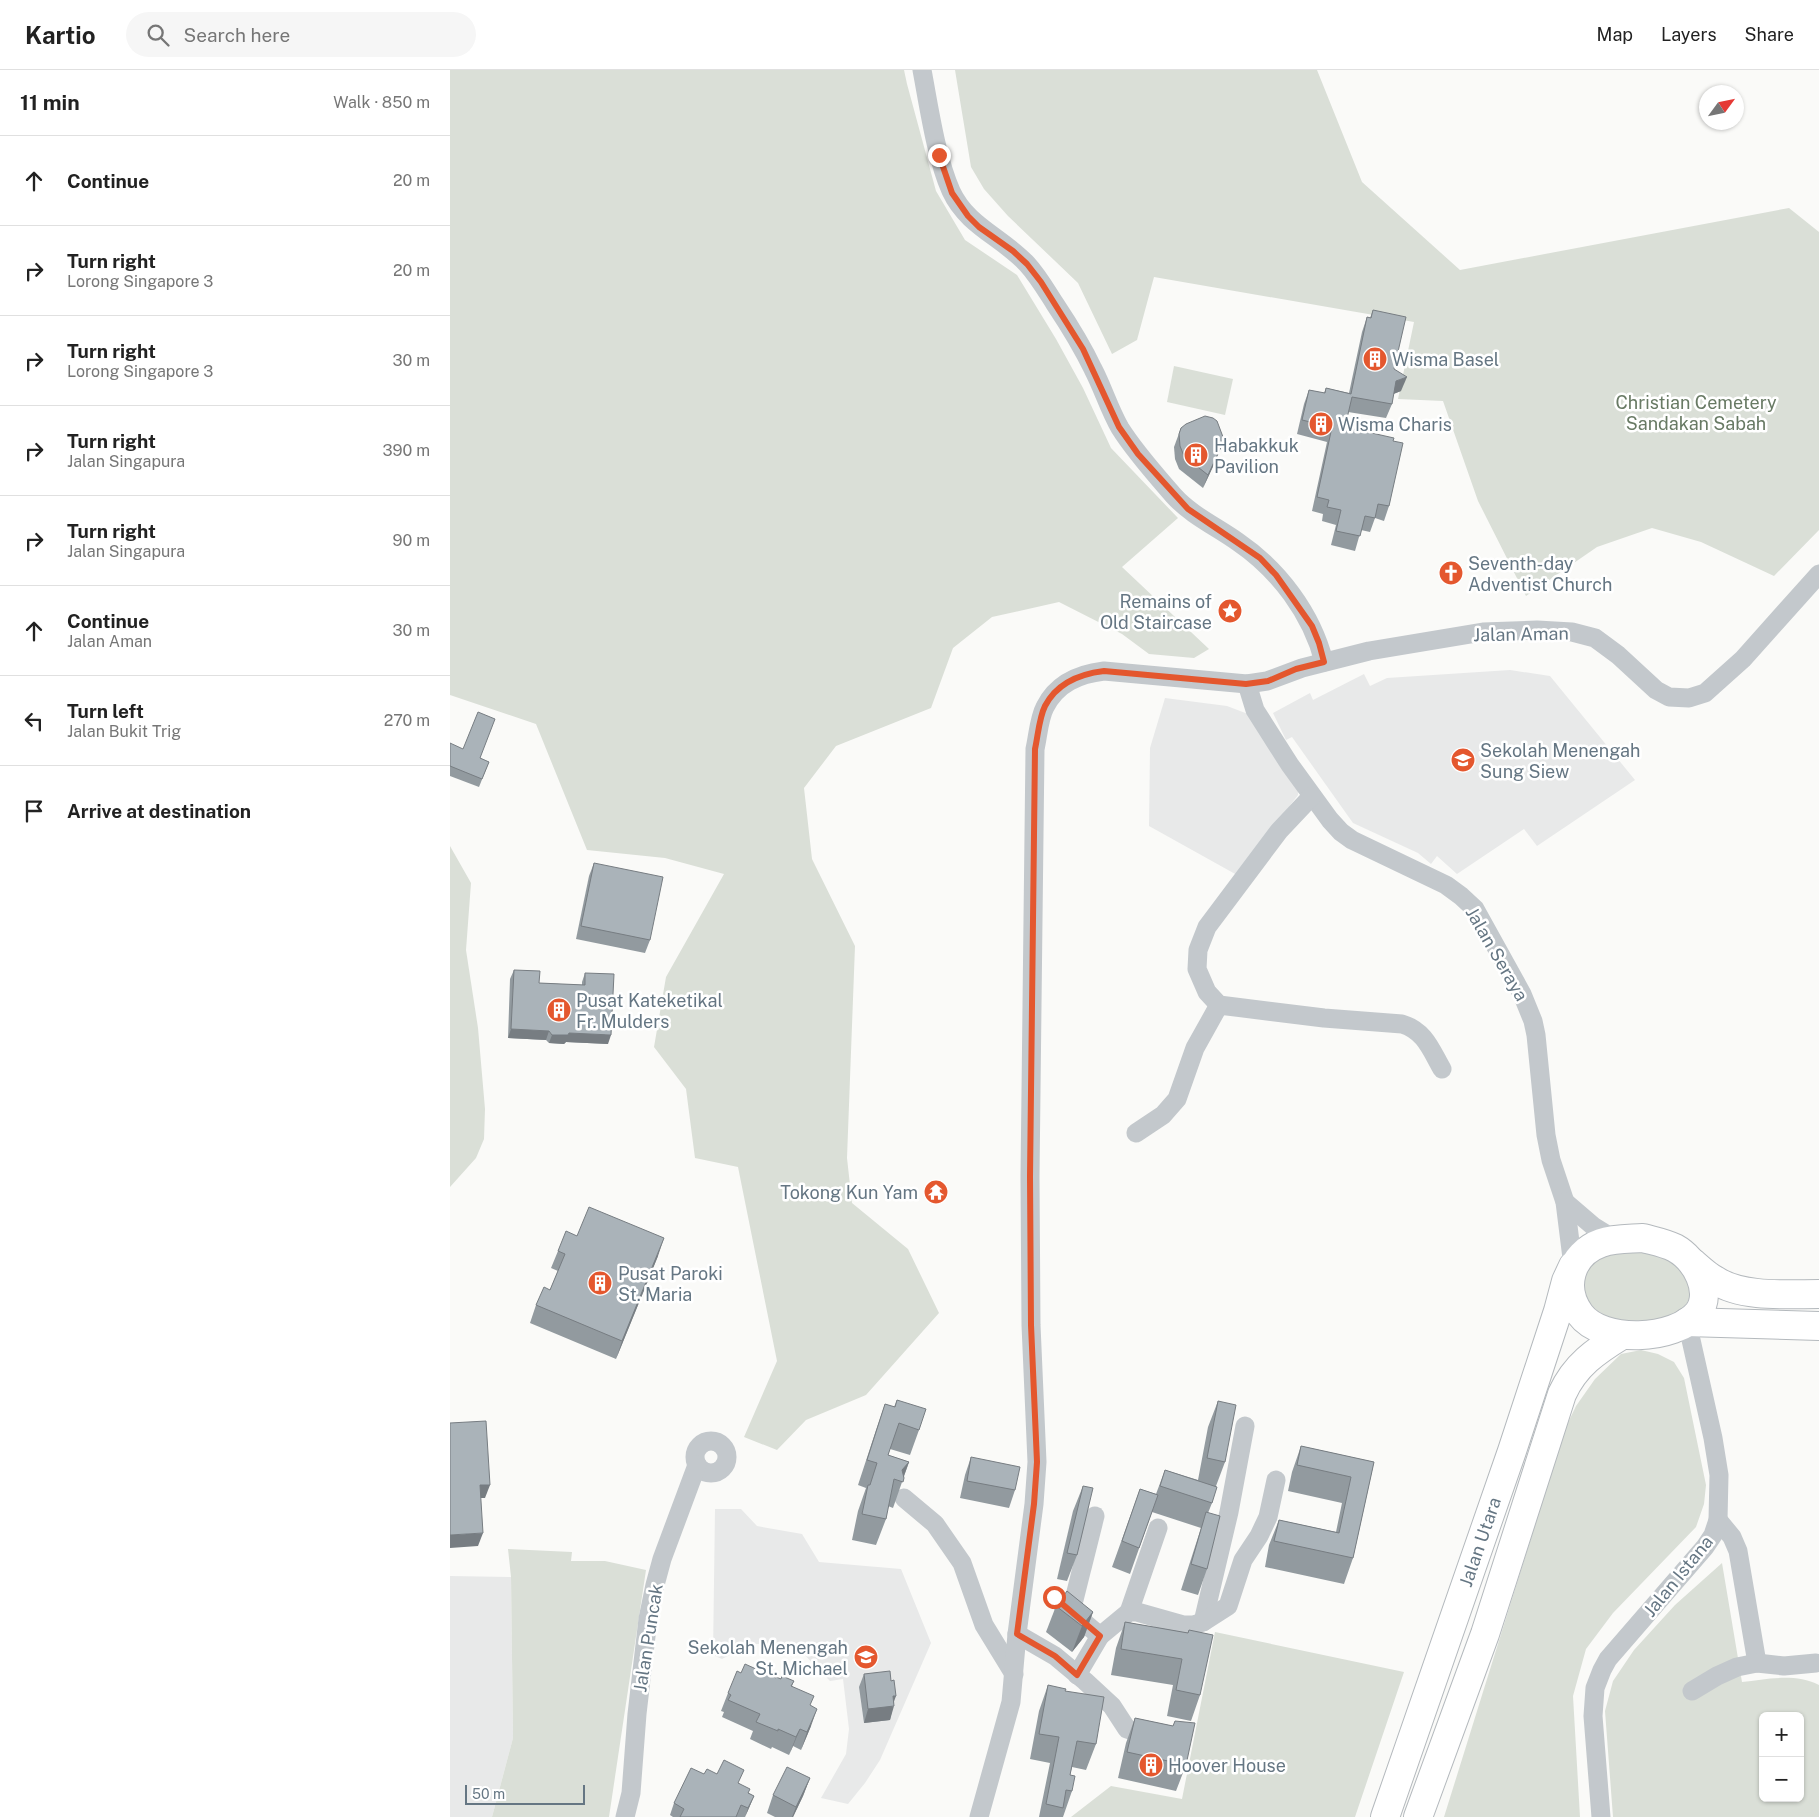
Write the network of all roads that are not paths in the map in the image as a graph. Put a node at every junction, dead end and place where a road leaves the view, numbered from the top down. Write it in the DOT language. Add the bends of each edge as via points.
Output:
graph roads {
  1 [pos="922,70"];
  2 [pos="1819,574"];
  3 [pos="1324,662"];
  4 [pos="1246,684"];
  5 [pos="1312,796"];
  6 [pos="1219,1005"];
  7 [pos="1442,1069"];
  8 [pos="1136,1133"];
  9 [pos="1565,1202"];
  10 [pos="1614,1240"];
  11 [pos="1692,1262"];
  12 [pos="1573,1266"];
  13 [pos="1819,1294"];
  14 [pos="1687,1322"];
  15 [pos="1819,1326"];
  16 [pos="1622,1335"];
  17 [pos="1244,1426"];
  18 [pos="698,1465"];
  19 [pos="1276,1480"];
  20 [pos="904,1498"];
  21 [pos="1095,1516"];
  22 [pos="1718,1520"];
  23 [pos="1158,1528"];
  24 [pos="1054,1597"];
  25 [pos="1071,1612"];
  26 [pos="1128,1612"];
  27 [pos="1203,1622"];
  28 [pos="1017,1634"];
  29 [pos="1100,1636"];
  30 [pos="1757,1663"];
  31 [pos="1816,1663"];
  32 [pos="1014,1674"];
  33 [pos="1077,1675"];
  34 [pos="1692,1691"];
  35 [pos="1169,1736"];
  36 [pos="625,1817"];
  37 [pos="979,1817"];
  38 [pos="1385,1817"];
  39 [pos="1418,1817"];
  40 [pos="1602,1817"];
  1 -- 3 [label="street" via="945,175 960,206 979,227 1027,264 1041,282 1083,349 1119,427 1138,454 1188,509 1260,558 1276,575 1312,626"];
  2 -- 3 [label="street, Jalan Aman" via="1743,659 1705,693 1689,698 1669,696 1656,690 1595,638 1572,632 1483,632"];
  3 -- 4 [label="street, Jalan Aman" via="1268,681"];
  4 -- 5 [label="street, Jalan Seraya" via="1260,719"];
  4 -- 28 [label="street, Jalan Aman" via="1104,671 1086,673 1069,680 1044,708 1035,749 1030,1177 1031,1325 1037,1462"];
  5 -- 6 [label="street" via="1279,831 1207,927 1198,950 1197,969 1207,992"];
  5 -- 9 [label="street, Jalan Seraya" via="1335,826 1352,840 1446,886 1475,909 1522,994 1533,1021 1546,1135"];
  6 -- 7 [label="street" via="1407,1025 1422,1034"];
  6 -- 8 [label="street" via="1195,1048 1177,1099 1163,1115"];
  9 -- 10 [label="street"];
  9 -- 12 [label="street, Jalan Seraya"];
  10 -- 11 [label="highway" via="1643,1238 1661,1243 1676,1249"];
  10 -- 12 [label="highway" via="1590,1248"];
  11 -- 13 [label="highway" via="1715,1281 1730,1287 1758,1293"];
  11 -- 14 [label="highway" via="1704,1290 1698,1312"];
  12 -- 16 [label="highway" via="1570,1293 1575,1307 1596,1327"];
  12 -- 38 [label="highway, Jalan Utara"];
  14 -- 15 [label="highway"];
  14 -- 16 [label="highway" via="1661,1331"];
  14 -- 22 [label="street, Jalan Istana" via="1719,1474"];
  16 -- 39 [label="highway, Jalan Utara" via="1580,1365 1562,1394 1484,1634"];
  17 -- 27 [label="street" via="1230,1512"];
  18 -- 36 [label="street, Jalan Puncak" via="655,1585 637,1714 631,1794"];
  19 -- 27 [label="street" via="1268,1517 1243,1560 1228,1606"];
  20 -- 32 [label="street" via="935,1524 962,1564 986,1630"];
  21 -- 25 [label="street"];
  22 -- 30 [label="street" via="1732,1537 1738,1551"];
  22 -- 40 [label="street, Jalan Istana" via="1705,1548 1608,1659 1602,1670 1595,1688 1593,1716"];
  23 -- 26 [label="street"];
  24 -- 25 [label="street"];
  25 -- 29 [label="street"];
  26 -- 27 [label="street" via="1183,1625"];
  26 -- 29 [label="street"];
  28 -- 32 [label="street, Jalan Aman"];
  28 -- 33 [label="street" via="1055,1656"];
  29 -- 33 [label="street"];
  30 -- 31 [label="street" via="1784,1666"];
  30 -- 34 [label="street" via="1737,1667"];
  32 -- 37 [label="street, Jalan Aman" via="1012,1702"];
  33 -- 35 [label="street" via="1112,1706 1127,1729"];
}
